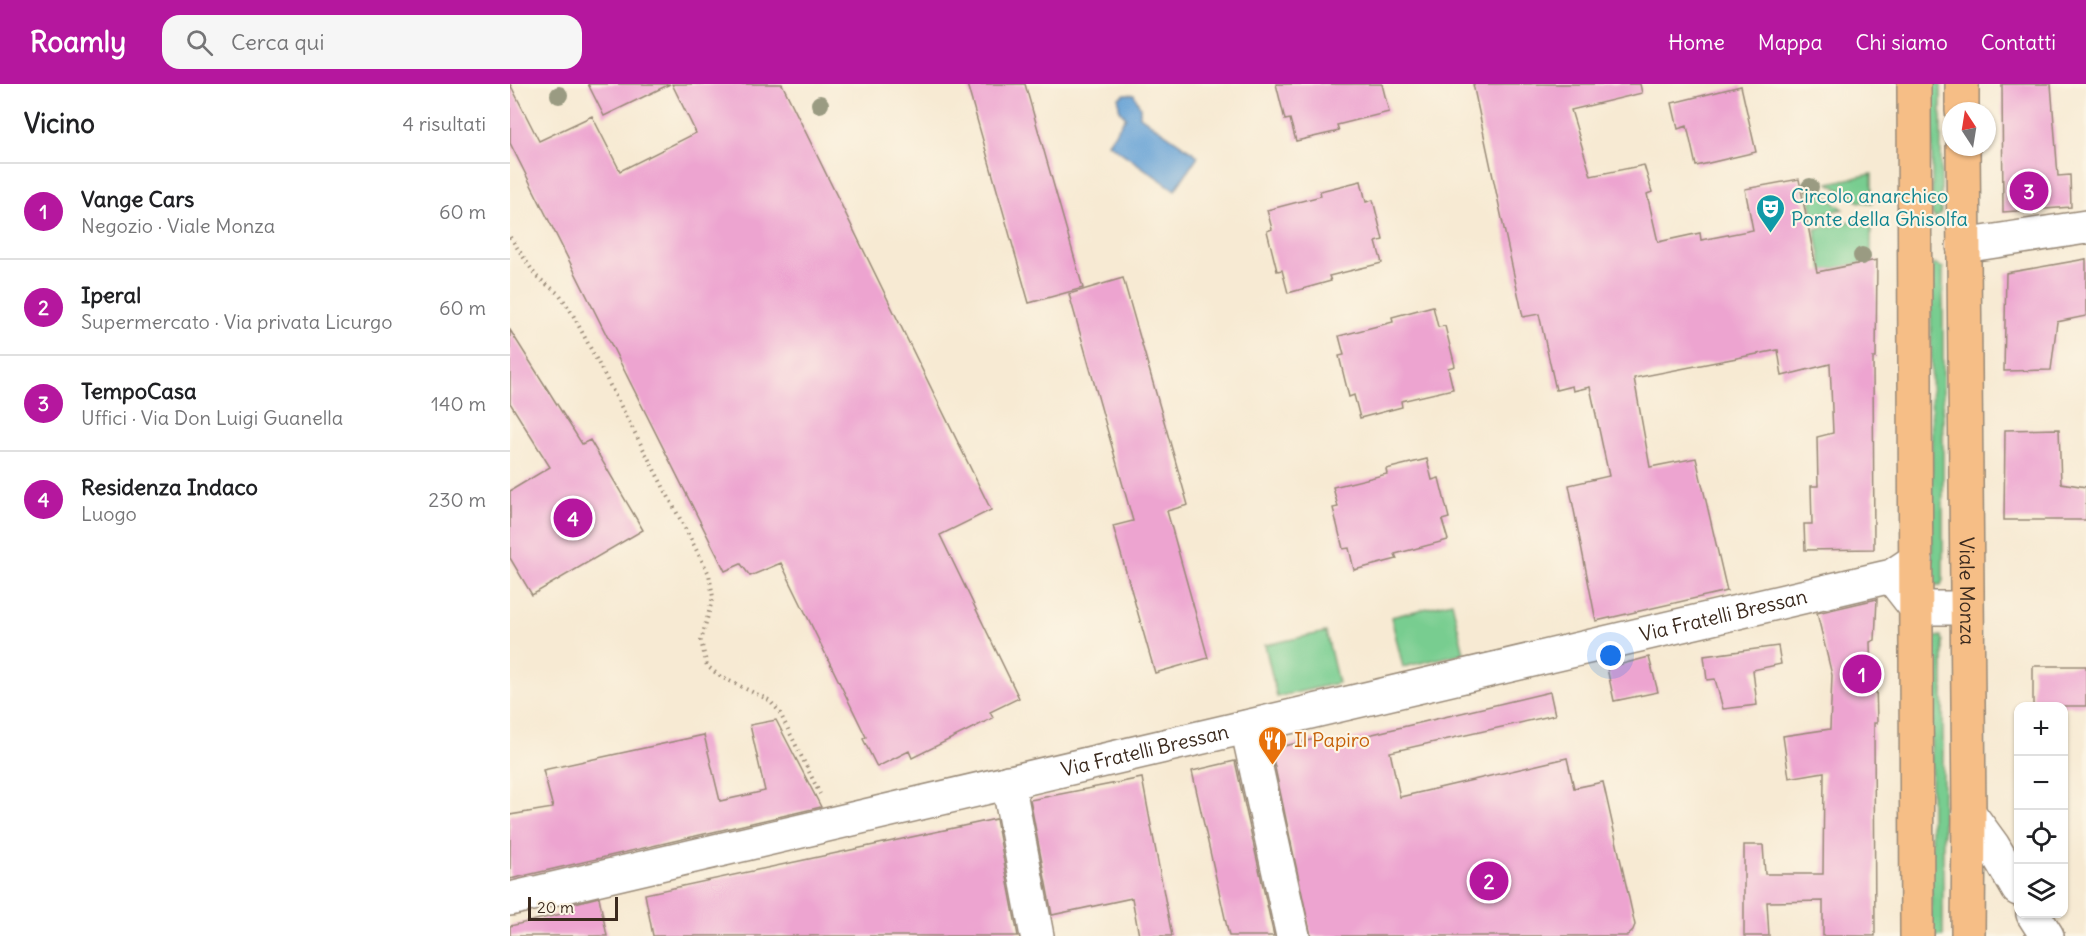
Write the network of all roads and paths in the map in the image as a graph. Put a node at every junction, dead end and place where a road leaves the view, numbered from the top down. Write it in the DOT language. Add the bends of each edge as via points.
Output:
graph roads {
  1 [pos="1914,84"];
  2 [pos="1962,84"];
  3 [pos="1962,102"];
  4 [pos="1963,156"];
  5 [pos="2086,227"];
  6 [pos="510,237"];
  7 [pos="1915,246"];
  8 [pos="1963,246"];
  9 [pos="1904,568"];
  10 [pos="1916,608"];
  11 [pos="1966,608"];
  12 [pos="1247,727"];
  13 [pos="1008,782"];
  14 [pos="1969,813"];
  15 [pos="835,823"];
  16 [pos="2014,881"];
  17 [pos="510,899"];
  18 [pos="2036,918"];
  19 [pos="1037,936"];
  20 [pos="1293,936"];
  21 [pos="1917,936"];
  22 [pos="1968,936"];
  23 [pos="2047,936"];
  1 -- 7 [label="main road"];
  2 -- 3 [label="main road"];
  4 -- 8 [label="main road, Viale Monza"];
  5 -- 8 [label="street"];
  6 -- 15 [label="path" via="536,276 560,295 572,313 709,574 713,597 700,641 707,666 769,700 779,711"];
  7 -- 8 [label="main road"];
  7 -- 9 [label="main road"];
  8 -- 11 [label="main road, Viale Monza"];
  9 -- 10 [label="main road"];
  9 -- 12 [label="street, Via Fratelli Bressan"];
  10 -- 11 [label="street"];
  10 -- 21 [label="main road"];
  11 -- 14 [label="main road, Viale Monza"];
  12 -- 13 [label="street, Via Fratelli Bressan"];
  12 -- 20 [label="street"];
  13 -- 15 [label="street, Via Fratelli Bressan"];
  13 -- 19 [label="street"];
  14 -- 16 [label="street"];
  14 -- 22 [label="main road, Viale Monza"];
  15 -- 17 [label="street, Via Fratelli Bressan"];
  18 -- 23 [label="street"];
}
